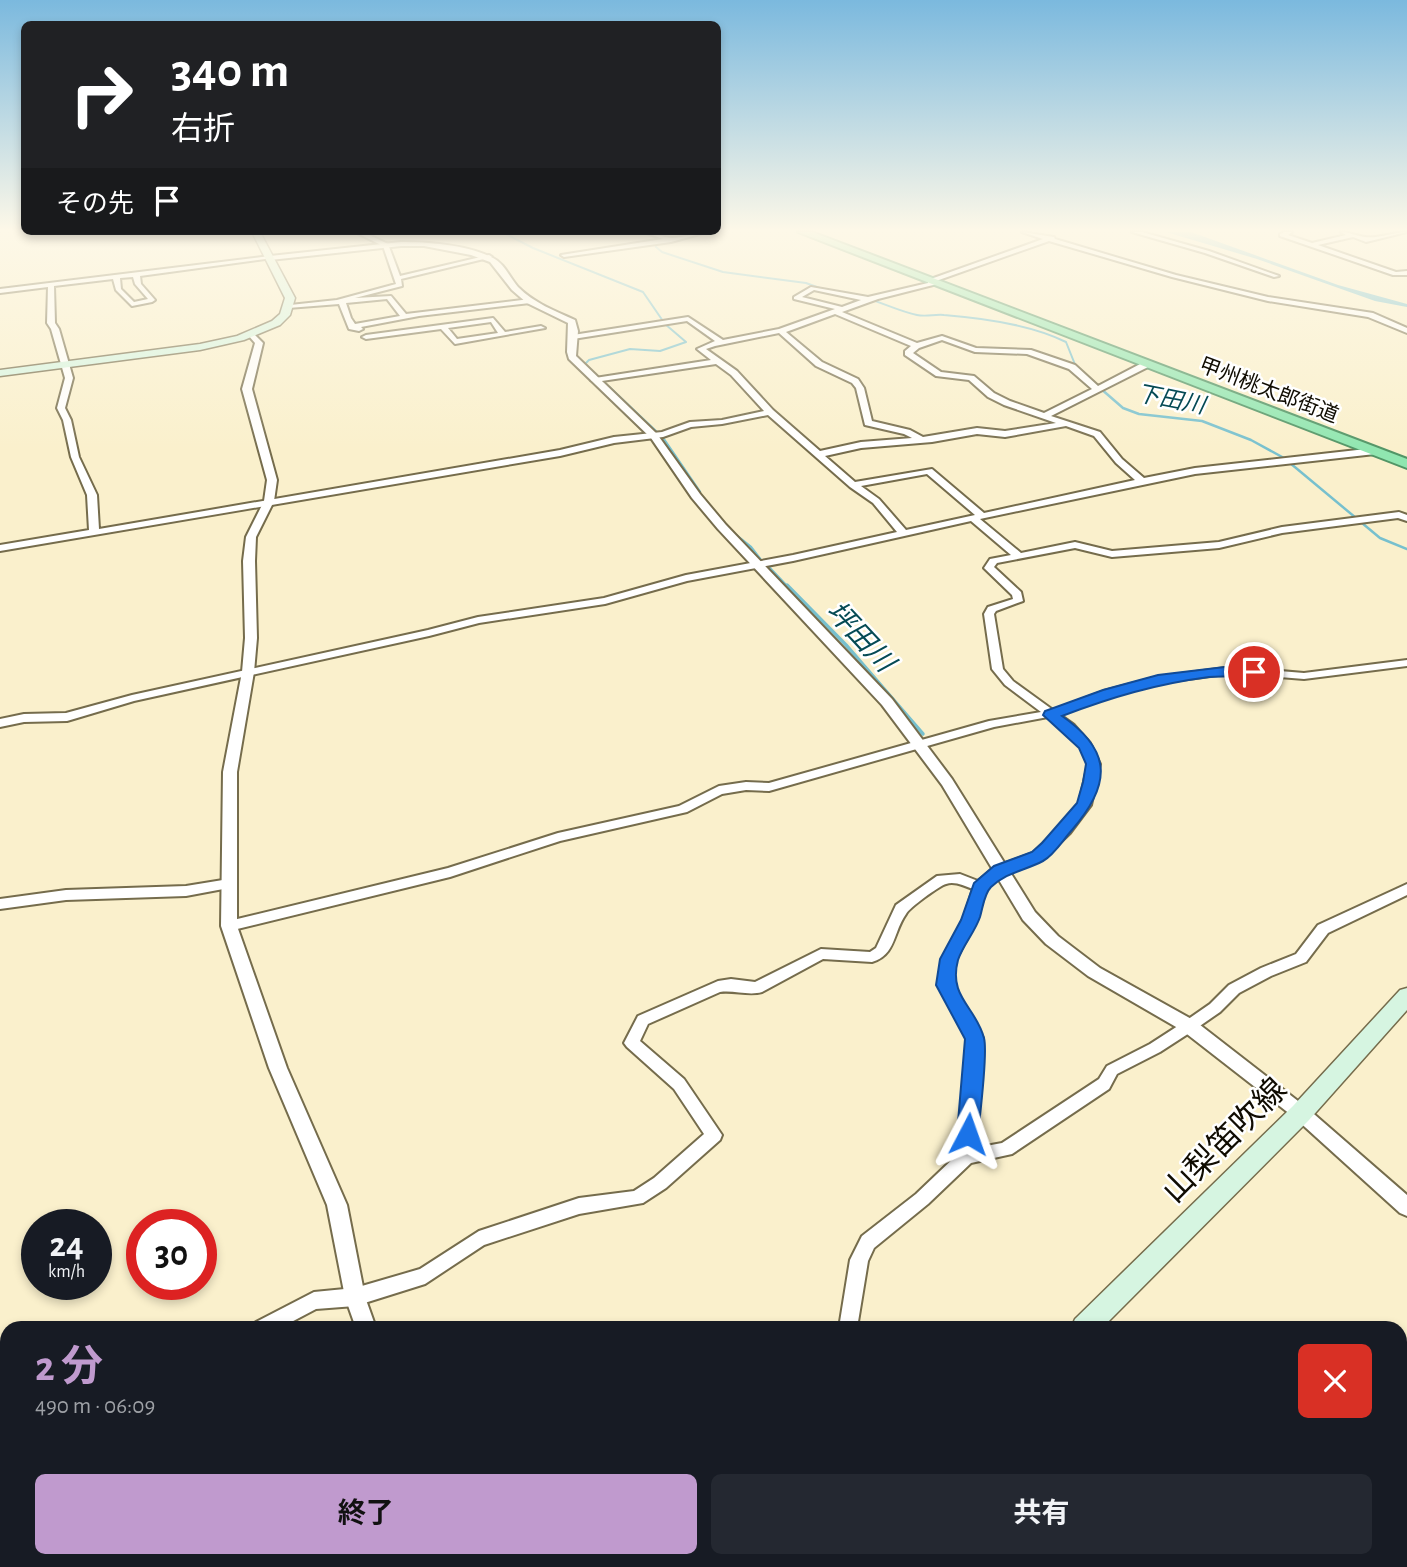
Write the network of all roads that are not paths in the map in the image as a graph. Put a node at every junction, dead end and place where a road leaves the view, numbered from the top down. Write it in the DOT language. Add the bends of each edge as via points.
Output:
graph roads {
  1 [pos="51,305"];
  2 [pos="306,305"];
  3 [pos="342,305"];
  4 [pos="375,305"];
  5 [pos="395,305"];
  6 [pos="494,305"];
  7 [pos="538,305"];
  8 [pos="821,305"];
  9 [pos="855,305"];
  10 [pos="993,305"];
  11 [pos="1305,305"];
  12 [pos="290,307"];
  13 [pos="841,311"];
  14 [pos="418,314"];
  15 [pos="404,316"];
  16 [pos="386,320"];
  17 [pos="442,326"];
  18 [pos="352,327"];
  19 [pos="432,327"];
  20 [pos="541,328"];
  21 [pos="781,331"];
  22 [pos="1407,331"];
  23 [pos="502,333"];
  24 [pos="251,334"];
  25 [pos="573,337"];
  26 [pos="368,340"];
  27 [pos="722,342"];
  28 [pos="916,346"];
  29 [pos="718,361"];
  30 [pos="1147,364"];
  31 [pos="67,365"];
  32 [pos="0,373"];
  33 [pos="594,380"];
  34 [pos="1098,387"];
  35 [pos="770,412"];
  36 [pos="1046,415"];
  37 [pos="1064,424"];
  38 [pos="658,435"];
  39 [pos="920,440"];
  40 [pos="1375,452"];
  41 [pos="820,454"];
  42 [pos="1407,464"];
  43 [pos="1142,481"];
  44 [pos="853,485"];
  45 [pos="269,502"];
  46 [pos="978,518"];
  47 [pos="1407,518"];
  48 [pos="94,531"];
  49 [pos="904,534"];
  50 [pos="0,548"];
  51 [pos="1020,556"];
  52 [pos="759,565"];
  53 [pos="1407,663"];
  54 [pos="248,672"];
  55 [pos="1050,715"];
  56 [pos="0,723"];
  57 [pos="921,746"];
  58 [pos="1000,870"];
  59 [pos="229,884"];
  60 [pos="980,887"];
  61 [pos="1407,888"];
  62 [pos="0,904"];
  63 [pos="229,926"];
  64 [pos="1407,996"];
  65 [pos="1189,1026"];
  66 [pos="1301,1113"];
  67 [pos="966,1157"];
  68 [pos="1407,1208"];
  69 [pos="355,1297"];
  70 [pos="275,1321"];
  71 [pos="364,1321"];
  72 [pos="849,1321"];
  73 [pos="1091,1321"];
  1 -- 31 [label="street" via="51,323"];
  2 -- 12 [label="street"];
  3 -- 18 [label="street"];
  4 -- 16 [label="street"];
  5 -- 15 [label="street"];
  6 -- 14 [label="street"];
  7 -- 25 [label="street" via="572,322"];
  8 -- 13 [label="street"];
  9 -- 13 [label="street"];
  10 -- 30 [label="highway, 甲州桃太郎街道"];
  11 -- 22 [label="street" via="1370,315"];
  12 -- 24 [label="main road" via="276,323"];
  13 -- 21 [label="street"];
  13 -- 28 [label="street"];
  14 -- 15 [label="street"];
  14 -- 19 [label="street"];
  15 -- 16 [label="street"];
  16 -- 18 [label="street"];
  17 -- 19 [label="street"];
  17 -- 23 [label="street" via="493,320"];
  17 -- 23 [label="street" via="455,342"];
  18 -- 26 [label="street"];
  19 -- 26 [label="street"];
  20 -- 23 [label="street"];
  21 -- 27 [label="street"];
  21 -- 39 [label="street" via="819,364 855,381 868,423 907,432"];
  24 -- 31 [label="main road" via="200,347"];
  24 -- 45 [label="street" via="259,343 247,389 272,480"];
  25 -- 27 [label="street" via="688,319"];
  25 -- 33 [label="street" via="572,357"];
  27 -- 29 [label="street" via="701,349"];
  28 -- 34 [label="street" via="942,338 975,350 1028,352 1072,367"];
  28 -- 36 [label="street" via="908,353 939,374 971,377 998,399"];
  29 -- 33 [label="street"];
  29 -- 35 [label="street"];
  30 -- 34 [label="street"];
  30 -- 40 [label="highway, 甲州桃太郎街道"];
  31 -- 32 [label="main road"];
  31 -- 48 [label="street" via="69,384 61,408 92,495"];
  33 -- 38 [label="street"];
  34 -- 36 [label="street"];
  35 -- 38 [label="street"];
  35 -- 41 [label="street"];
  36 -- 37 [label="street"];
  37 -- 39 [label="street"];
  37 -- 43 [label="street" via="1097,434"];
  38 -- 45 [label="street"];
  38 -- 52 [label="street" via="696,496"];
  39 -- 41 [label="street"];
  40 -- 42 [label="highway, 甲州桃太郎街道"];
  40 -- 43 [label="street"];
  41 -- 44 [label="street"];
  43 -- 46 [label="street"];
  44 -- 46 [label="street" via="929,471"];
  44 -- 49 [label="street" via="876,501"];
  45 -- 48 [label="street"];
  45 -- 54 [label="street" via="251,537"];
  46 -- 49 [label="street"];
  46 -- 51 [label="street"];
  47 -- 51 [label="street" via="1399,515 1282,530 1219,545 1112,554 1076,545"];
  48 -- 50 [label="street"];
  49 -- 52 [label="street"];
  51 -- 55 [label="street" via="993,561 989,568 1010,585 1018,601 989,614 995,661 1009,683"];
  52 -- 54 [label="street" via="606,601 478,620"];
  52 -- 57 [label="street" via="887,702"];
  53 -- 55 [label="street" via="1304,676 1233,670 1186,675 1108,694"];
  54 -- 56 [label="street" via="68,717"];
  54 -- 59 [label="street" via="230,772"];
  55 -- 57 [label="street" via="993,724"];
  55 -- 58 [label="street" via="1070,728 1094,764 1085,805 1038,856"];
  57 -- 58 [label="street"];
  57 -- 63 [label="street" via="769,787 719,790 683,809 558,837 450,872"];
  58 -- 60 [label="street"];
  58 -- 65 [label="street" via="1029,916 1074,958"];
  59 -- 62 [label="street" via="174,892 66,894"];
  59 -- 63 [label="street"];
  60 -- 67 [label="street" via="970,920 949,959 945,985 975,1038"];
  60 -- 69 [label="street" via="960,879 942,879 901,909 881,952 872,957 821,954 757,988 718,987 643,1020 632,1043 679,1084 714,1135 637,1198 579,1206 479,1239 425,1276"];
  61 -- 65 [label="street" via="1323,929 1301,958 1234,989 1216,1009"];
  63 -- 69 [label="street" via="278,1068 337,1205"];
  64 -- 66 [label="main road, 山梨笛吹線"];
  65 -- 66 [label="street"];
  65 -- 67 [label="street" via="1112,1070 1104,1084 1006,1149"];
  66 -- 68 [label="street"];
  66 -- 73 [label="main road, 山梨笛吹線"];
  67 -- 72 [label="street" via="868,1242 859,1260"];
  69 -- 70 [label="street" via="314,1301"];
  69 -- 71 [label="street"];
}
